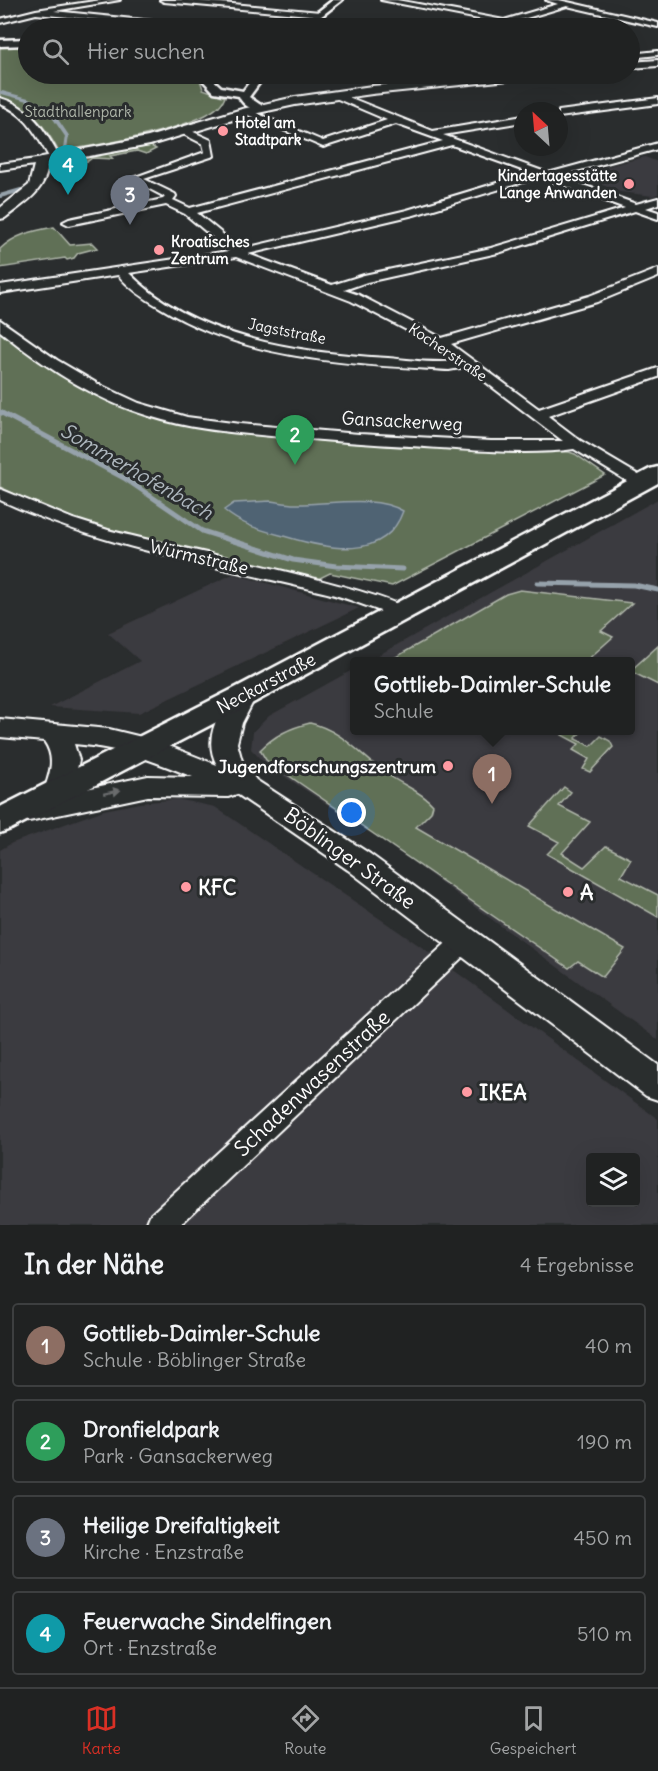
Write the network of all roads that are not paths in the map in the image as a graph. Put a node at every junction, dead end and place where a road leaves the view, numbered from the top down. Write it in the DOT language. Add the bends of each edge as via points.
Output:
graph roads {
  1 [pos="116,0"];
  2 [pos="164,0"];
  3 [pos="338,0"];
  4 [pos="385,0"];
  5 [pos="550,0"];
  6 [pos="584,0"];
  7 [pos="570,4"];
  8 [pos="36,12"];
  9 [pos="320,14"];
  10 [pos="99,18"];
  11 [pos="315,18"];
  12 [pos="490,18"];
  13 [pos="518,18"];
  14 [pos="629,18"];
  15 [pos="0,21"];
  16 [pos="640,21"];
  17 [pos="658,25"];
  18 [pos="18,42"];
  19 [pos="0,43"];
  20 [pos="658,53"];
  21 [pos="640,55"];
  22 [pos="658,63"];
  23 [pos="640,64"];
  24 [pos="210,84"];
  25 [pos="254,84"];
  26 [pos="394,84"];
  27 [pos="246,94"];
  28 [pos="336,94"];
  29 [pos="0,101"];
  30 [pos="658,101"];
  31 [pos="260,108"];
  32 [pos="246,112"];
  33 [pos="568,113"];
  34 [pos="395,121"];
  35 [pos="514,121"];
  36 [pos="184,131"];
  37 [pos="431,135"];
  38 [pos="452,142"];
  39 [pos="658,147"];
  40 [pos="644,150"];
  41 [pos="658,155"];
  42 [pos="50,160"];
  43 [pos="0,167"];
  44 [pos="543,175"];
  45 [pos="168,201"];
  46 [pos="655,204"];
  47 [pos="635,208"];
  48 [pos="189,212"];
  49 [pos="0,215"];
  50 [pos="658,216"];
  51 [pos="69,222"];
  52 [pos="238,253"];
  53 [pos="120,270"];
  54 [pos="658,273"];
  55 [pos="0,288"];
  56 [pos="333,289"];
  57 [pos="0,324"];
  58 [pos="440,343"];
  59 [pos="467,363"];
  60 [pos="658,372"];
  61 [pos="536,415"];
  62 [pos="576,444"];
  63 [pos="649,479"];
  64 [pos="0,494"];
  65 [pos="401,612"];
  66 [pos="243,696"];
  67 [pos="0,728"];
  68 [pos="52,732"];
  69 [pos="144,747"];
  70 [pos="246,787"];
  71 [pos="58,791"];
  72 [pos="7,818"];
  73 [pos="464,941"];
  74 [pos="658,1085"];
  75 [pos="160,1225"];
  1 -- 8 [label="street"];
  2 -- 9 [label="street"];
  3 -- 9 [label="street"];
  4 -- 12 [label="street"];
  5 -- 7 [label="street"];
  6 -- 7 [label="street"];
  7 -- 13 [label="street"];
  7 -- 14 [label="street"];
  8 -- 10 [label="street"];
  8 -- 15 [label="street"];
  9 -- 11 [label="street"];
  16 -- 17 [label="street"];
  18 -- 19 [label="street"];
  20 -- 21 [label="street"];
  22 -- 23 [label="main road"];
  24 -- 27 [label="street" via="218,90"];
  25 -- 27 [label="street"];
  26 -- 28 [label="main road"];
  27 -- 31 [label="street" via="244,99"];
  28 -- 31 [label="main road"];
  28 -- 34 [label="street"];
  29 -- 42 [label="street" via="27,114 42,132"];
  30 -- 33 [label="street"];
  31 -- 32 [label="main road"];
  32 -- 34 [label="street" via="323,144"];
  32 -- 36 [label="main road"];
  34 -- 37 [label="street"];
  35 -- 37 [label="street"];
  36 -- 42 [label="main road"];
  36 -- 45 [label="street, Kocherstraße" via="208,142 210,154 135,179 171,196"];
  37 -- 38 [label="street"];
  38 -- 44 [label="street"];
  38 -- 48 [label="street"];
  39 -- 40 [label="street"];
  40 -- 41 [label="street"];
  40 -- 44 [label="street"];
  42 -- 43 [label="street"];
  42 -- 49 [label="main road" via="40,167 35,187"];
  44 -- 47 [label="street"];
  44 -- 52 [label="street" via="410,213"];
  45 -- 48 [label="street, Kocherstraße"];
  45 -- 51 [label="street"];
  46 -- 47 [label="street"];
  47 -- 50 [label="street"];
  47 -- 56 [label="street" via="494,251"];
  48 -- 52 [label="street, Kocherstraße"];
  52 -- 53 [label="street"];
  52 -- 56 [label="street, Kocherstraße"];
  53 -- 55 [label="street"];
  53 -- 59 [label="street, Jagststraße" via="175,312 242,340 336,357 449,366"];
  54 -- 58 [label="street" via="582,302"];
  56 -- 58 [label="street, Kocherstraße" via="380,309"];
  57 -- 62 [label="street, Gansackerweg" via="110,396 155,414 193,422 369,440 557,447"];
  58 -- 59 [label="street, Kocherstraße"];
  59 -- 61 [label="street, Kocherstraße"];
  60 -- 61 [label="street"];
  61 -- 62 [label="street, Kocherstraße"];
  62 -- 63 [label="street, Kocherstraße"];
  63 -- 65 [label="main road, Neckarstraße"];
  64 -- 65 [label="street, Würmstraße" via="92,531 352,594"];
  65 -- 66 [label="main road, Neckarstraße"];
  66 -- 69 [label="main road, Neckarstraße"];
  66 -- 70 [label="main road" via="222,742 231,767"];
  67 -- 68 [label="main road, Böblinger Straße"];
  68 -- 69 [label="main road, Böblinger Straße" via="109,738"];
  68 -- 71 [label="main road" via="63,746 66,760"];
  69 -- 70 [label="main road, Böblinger Straße"];
  69 -- 71 [label="main road, Neckarstraße"];
  72 -- 70 [label="main road, one-way" via="148,786"];
  70 -- 73 [label="main road, Böblinger Straße" via="315,831"];
  71 -- 72 [label="main road, Neckarstraße"];
  73 -- 74 [label="main road, Böblinger Straße"];
  73 -- 75 [label="street, Schadenwasenstraße"];
}
